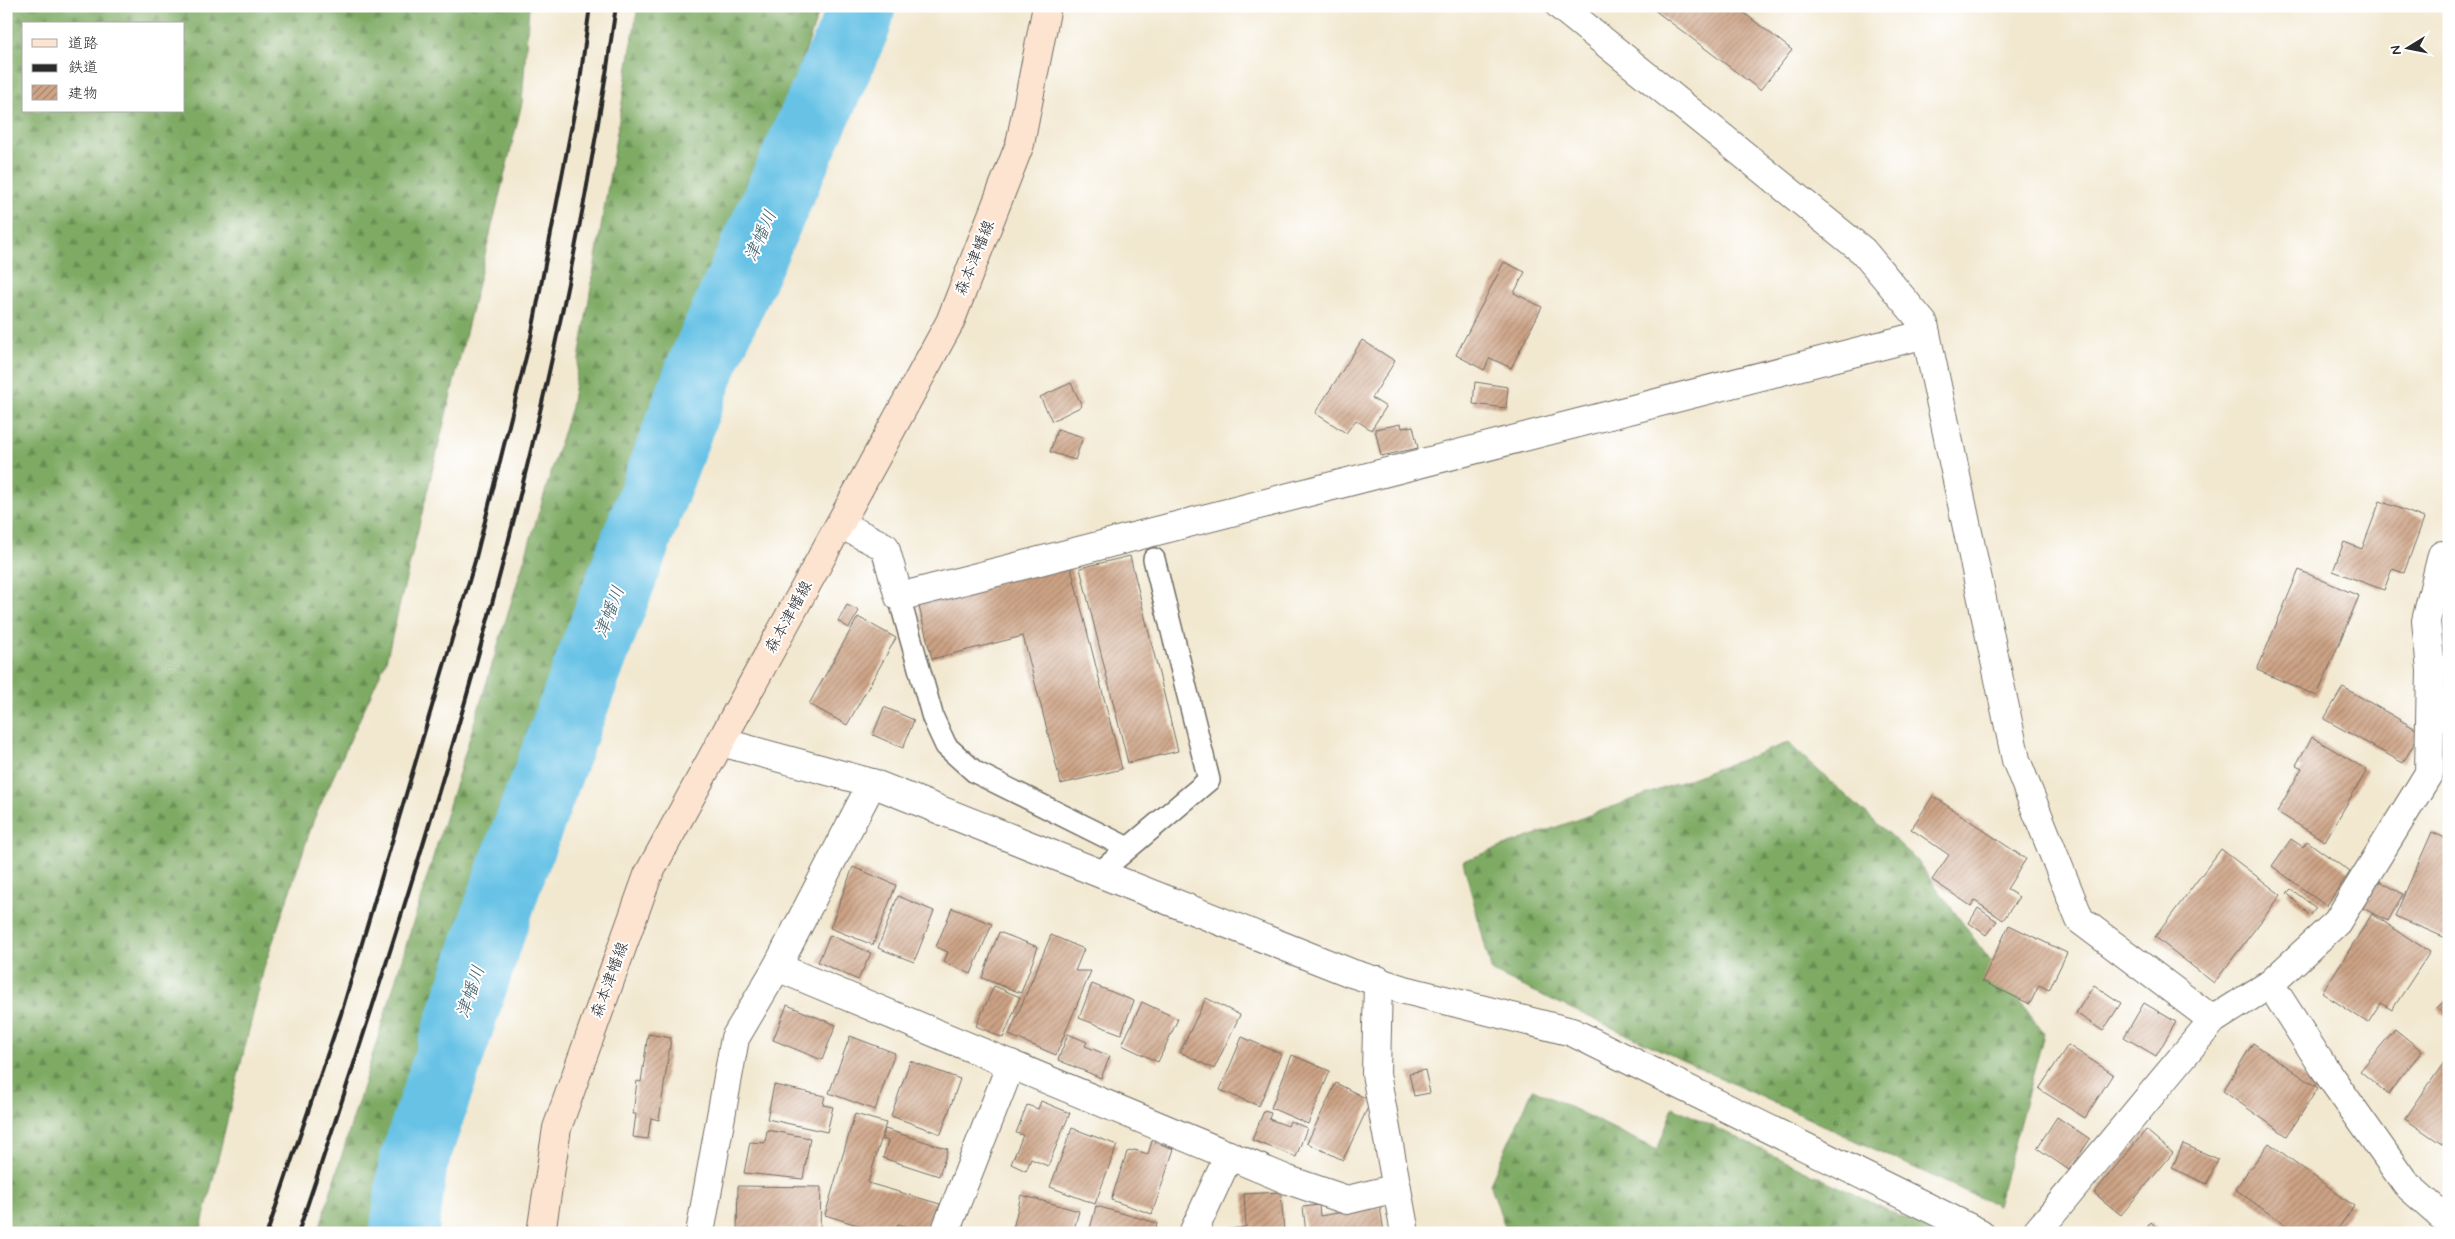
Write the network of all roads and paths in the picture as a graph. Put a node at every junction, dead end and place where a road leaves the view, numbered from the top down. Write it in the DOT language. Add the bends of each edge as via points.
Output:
graph roads {
  1 [pos="1047,6"];
  2 [pos="1560,6"];
  3 [pos="1926,334"];
  4 [pos="840,524"];
  5 [pos="2442,555"];
  6 [pos="1154,559"];
  7 [pos="899,597"];
  8 [pos="721,742"];
  9 [pos="2439,777"];
  10 [pos="872,783"];
  11 [pos="1128,848"];
  12 [pos="1099,873"];
  13 [pos="777,967"];
  14 [pos="1378,980"];
  15 [pos="2270,984"];
  16 [pos="2213,1020"];
  17 [pos="1011,1064"];
  18 [pos="1229,1155"];
  19 [pos="1397,1188"];
  20 [pos="2449,1222"];
  21 [pos="541,1233"];
  22 [pos="700,1233"];
  23 [pos="947,1233"];
  24 [pos="1193,1233"];
  25 [pos="1405,1233"];
  26 [pos="1980,1233"];
  27 [pos="2036,1233"];
  1 -- 4 [label="main road, 森本津幡線" via="1020,144 950,322"];
  2 -- 3 [label="street" via="1863,251 1924,324"];
  3 -- 7 [label="street"];
  3 -- 16 [label="street" via="2016,760 2080,920"];
  4 -- 7 [label="street" via="885,547"];
  4 -- 8 [label="main road, 森本津幡線"];
  5 -- 9 [label="street" via="2426,621"];
  6 -- 11 [label="lane" via="1209,780"];
  7 -- 11 [label="lane" via="933,718 946,746 975,772"];
  8 -- 10 [label="street"];
  8 -- 21 [label="main road, 森本津幡線" via="648,875 557,1128"];
  9 -- 15 [label="street" via="2336,922"];
  10 -- 12 [label="street"];
  10 -- 13 [label="street"];
  11 -- 12 [label="lane"];
  12 -- 14 [label="street" via="1352,973"];
  13 -- 17 [label="street"];
  13 -- 22 [label="street" via="735,1038"];
  14 -- 19 [label="street" via="1376,1074"];
  14 -- 26 [label="street" via="1401,989 1572,1032"];
  15 -- 16 [label="street"];
  15 -- 20 [label="street" via="2324,1068 2406,1184"];
  16 -- 27 [label="street"];
  17 -- 18 [label="street"];
  17 -- 23 [label="street"];
  18 -- 19 [label="street" via="1347,1200"];
  18 -- 24 [label="street"];
  19 -- 25 [label="street"];
}
